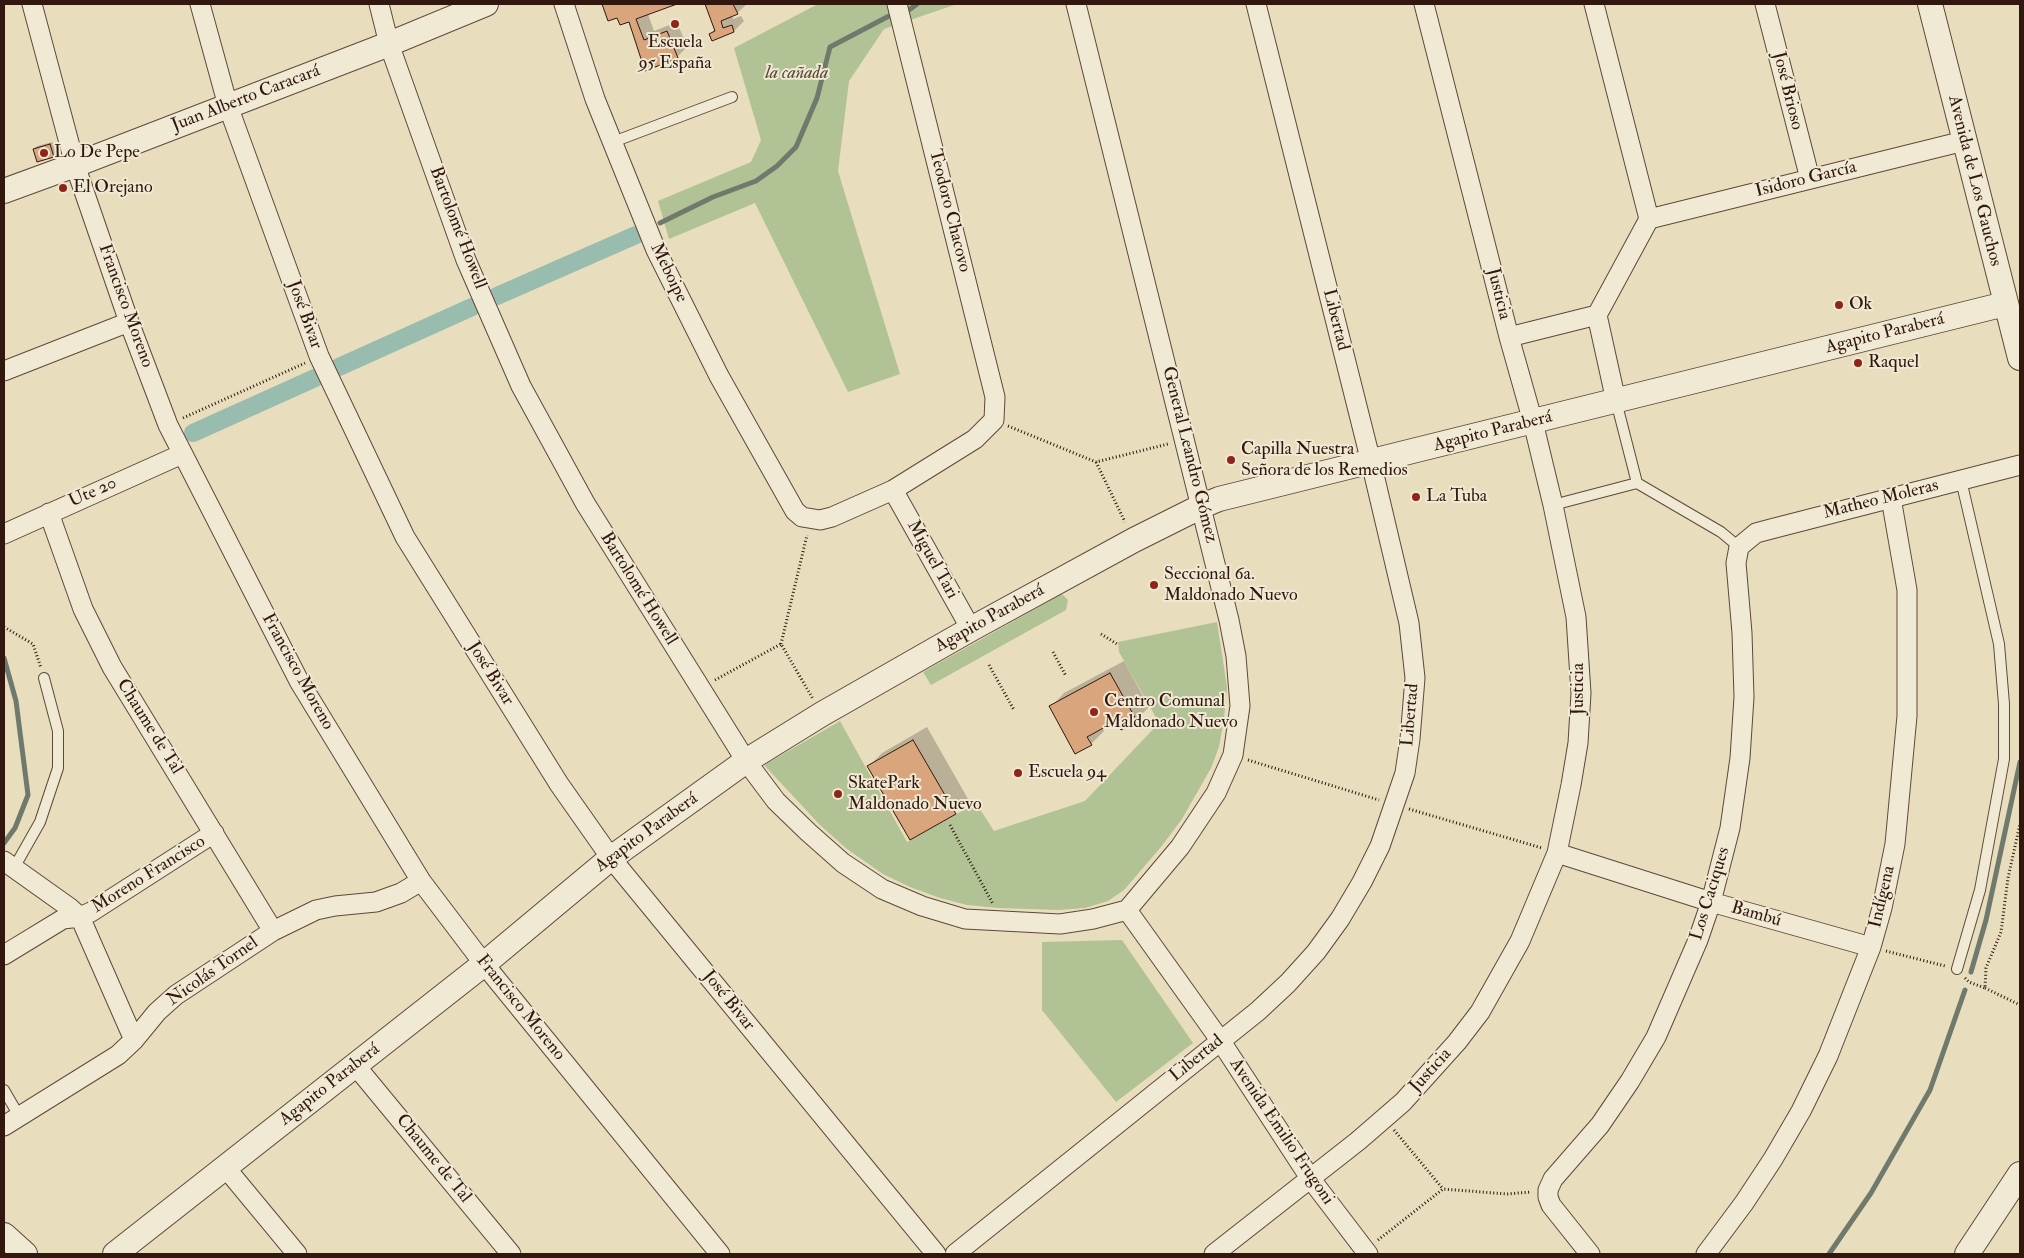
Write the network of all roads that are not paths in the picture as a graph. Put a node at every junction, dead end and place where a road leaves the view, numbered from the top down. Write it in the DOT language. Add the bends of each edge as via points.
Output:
graph roads {
  1 [pos="32,4"];
  2 [pos="200,4"];
  3 [pos="379,4"];
  4 [pos="486,4"];
  5 [pos="564,4"];
  6 [pos="897,4"];
  7 [pos="1076,4"];
  8 [pos="1256,4"];
  9 [pos="1424,4"];
  10 [pos="1594,4"];
  11 [pos="1765,4"];
  12 [pos="1930,4"];
  13 [pos="390,44"];
  14 [pos="732,97"];
  15 [pos="228,106"];
  16 [pos="1964,141"];
  17 [pos="613,142"];
  18 [pos="76,165"];
  19 [pos="1810,179"];
  20 [pos="4,191"];
  21 [pos="1649,219"];
  22 [pos="2013,302"];
  23 [pos="1597,315"];
  24 [pos="129,322"];
  25 [pos="1509,338"];
  26 [pos="2020,358"];
  27 [pos="4,371"];
  28 [pos="1616,400"];
  29 [pos="1533,422"];
  30 [pos="182,454"];
  31 [pos="1371,462"];
  32 [pos="2020,465"];
  33 [pos="1961,480"];
  34 [pos="1637,483"];
  35 [pos="893,490"];
  36 [pos="1891,498"];
  37 [pos="1553,504"];
  38 [pos="1202,506"];
  39 [pos="49,512"];
  40 [pos="4,534"];
  41 [pos="1742,544"];
  42 [pos="971,630"];
  43 [pos="44,678"];
  44 [pos="746,761"];
  45 [pos="214,833"];
  46 [pos="1558,853"];
  47 [pos="611,858"];
  48 [pos="9,864"];
  49 [pos="421,881"];
  50 [pos="1711,902"];
  51 [pos="1127,910"];
  52 [pos="80,917"];
  53 [pos="273,930"];
  54 [pos="1871,947"];
  55 [pos="4,955"];
  56 [pos="484,964"];
  57 [pos="1958,969"];
  58 [pos="134,1040"];
  59 [pos="1220,1040"];
  60 [pos="356,1064"];
  61 [pos="4,1090"];
  62 [pos="11,1121"];
  63 [pos="226,1166"];
  64 [pos="2020,1174"];
  65 [pos="1310,1178"];
  66 [pos="4,1235"];
  67 [pos="1365,1251"];
  68 [pos="25,1254"];
  69 [pos="115,1254"];
  70 [pos="297,1254"];
  71 [pos="511,1254"];
  72 [pos="720,1254"];
  73 [pos="936,1254"];
  74 [pos="955,1254"];
  75 [pos="1214,1254"];
  76 [pos="1590,1254"];
  77 [pos="1706,1254"];
  78 [pos="1967,1254"];
  1 -- 18 [label="street, Francisco Moreno"];
  2 -- 15 [label="street, José Bivar"];
  3 -- 13 [label="street, Bartolomé Howell"];
  4 -- 13 [label="street, Juan Alberto Caracará"];
  5 -- 17 [label="street, Meboipe" via="595,99"];
  6 -- 35 [label="street, Teodoro Chacovo" via="995,397 994,420 975,439"];
  7 -- 38 [label="street, General Leandro Gómez"];
  8 -- 31 [label="street, Libertad"];
  9 -- 25 [label="street, Justicia"];
  10 -- 21 [label="street"];
  11 -- 19 [label="street, José Brioso"];
  12 -- 16 [label="street, Avenida de Los Gauchos"];
  13 -- 15 [label="street, Juan Alberto Caracará"];
  13 -- 44 [label="street, Bartolomé Howell" via="466,260 521,386 585,503"];
  14 -- 17 [label="lane"];
  15 -- 18 [label="street, Juan Alberto Caracará"];
  15 -- 47 [label="street, José Bivar" via="319,356 405,537 554,777"];
  16 -- 19 [label="street, Isidoro García"];
  16 -- 22 [label="street, Avenida de Los Gauchos"];
  17 -- 35 [label="street, Meboipe" via="656,250 719,376 795,511 811,520 832,517"];
  18 -- 20 [label="street, Juan Alberto Caracará"];
  18 -- 24 [label="street, Francisco Moreno"];
  19 -- 21 [label="street, Isidoro García"];
  21 -- 23 [label="street"];
  22 -- 26 [label="street, Avenida de Los Gauchos"];
  22 -- 28 [label="street, Agapito Paraberá"];
  23 -- 25 [label="street"];
  23 -- 28 [label="street"];
  24 -- 27 [label="street"];
  24 -- 30 [label="street, Francisco Moreno"];
  25 -- 29 [label="street, Justicia"];
  28 -- 29 [label="street, Agapito Paraberá"];
  28 -- 34 [label="lane"];
  29 -- 31 [label="street, Agapito Paraberá"];
  29 -- 37 [label="street, Justicia"];
  30 -- 39 [label="street, Ute 20"];
  30 -- 49 [label="street, Francisco Moreno" via="299,681"];
  31 -- 38 [label="street, Agapito Paraberá"];
  31 -- 59 [label="street, Libertad" via="1413,650 1414,706 1405,773 1380,846 1340,919 1288,983"];
  32 -- 33 [label="street, Matheo Moleras"];
  33 -- 36 [label="street, Matheo Moleras"];
  33 -- 57 [label="lane" via="1999,644 2004,759 1980,890"];
  34 -- 37 [label="lane"];
  34 -- 41 [label="lane"];
  35 -- 42 [label="street, Miguel Tari"];
  36 -- 41 [label="street, Matheo Moleras" via="1771,528 1756,533"];
  36 -- 54 [label="street, Indígena" via="1907,590 1908,716 1894,844"];
  37 -- 46 [label="street, Justicia" via="1576,617 1581,693 1578,743"];
  38 -- 42 [label="street, Agapito Paraberá"];
  38 -- 51 [label="street, General Leandro Gómez" via="1236,656 1240,706 1234,755 1216,793 1180,848"];
  39 -- 40 [label="street, Ute 20"];
  39 -- 45 [label="street, Chaume de Tal" via="83,609 112,667"];
  41 -- 50 [label="street, Los Caciques" via="1736,563 1744,698 1740,758 1730,828"];
  42 -- 44 [label="street, Agapito Paraberá"];
  43 -- 48 [label="lane" via="58,731 58,768 40,822"];
  44 -- 47 [label="street, Agapito Paraberá"];
  44 -- 51 [label="street, Bartolomé Howell" via="776,801 843,863 882,889 922,906 965,919 1060,924"];
  45 -- 52 [label="street, Moreno Francisco"];
  45 -- 53 [label="street, Chaume de Tal"];
  46 -- 50 [label="street, Bambú"];
  46 -- 65 [label="street, Justicia" via="1520,941 1480,1012 1403,1102"];
  47 -- 56 [label="street, Agapito Paraberá"];
  47 -- 73 [label="street, José Bivar"];
  48 -- 52 [label="street"];
  49 -- 53 [label="street, Nicolás Tornel" via="376,902 316,910"];
  49 -- 56 [label="street, Francisco Moreno"];
  50 -- 54 [label="street, Bambú"];
  50 -- 76 [label="street, Los Caciques" via="1656,1037 1600,1125 1553,1179 1549,1198"];
  51 -- 59 [label="street, Avenida Emilio Frugoni"];
  52 -- 55 [label="street, Moreno Francisco" via="63,919"];
  52 -- 58 [label="street"];
  53 -- 58 [label="street, Nicolás Tornel" via="176,995"];
  54 -- 77 [label="street, Indígena" via="1828,1056 1801,1111 1754,1188"];
  56 -- 60 [label="street, Agapito Paraberá"];
  56 -- 72 [label="street, Francisco Moreno"];
  58 -- 62 [label="street, Nicolás Tornel" via="118,1055"];
  59 -- 65 [label="street, Avenida Emilio Frugoni"];
  59 -- 74 [label="street, Libertad"];
  60 -- 63 [label="street, Agapito Paraberá"];
  60 -- 71 [label="street, Chaume de Tal"];
  61 -- 62 [label="lane"];
  63 -- 69 [label="street, Agapito Paraberá"];
  63 -- 70 [label="street"];
  64 -- 78 [label="street"];
  65 -- 67 [label="street, Avenida Emilio Frugoni"];
  65 -- 75 [label="street, Justicia"];
  66 -- 68 [label="street"];
}
